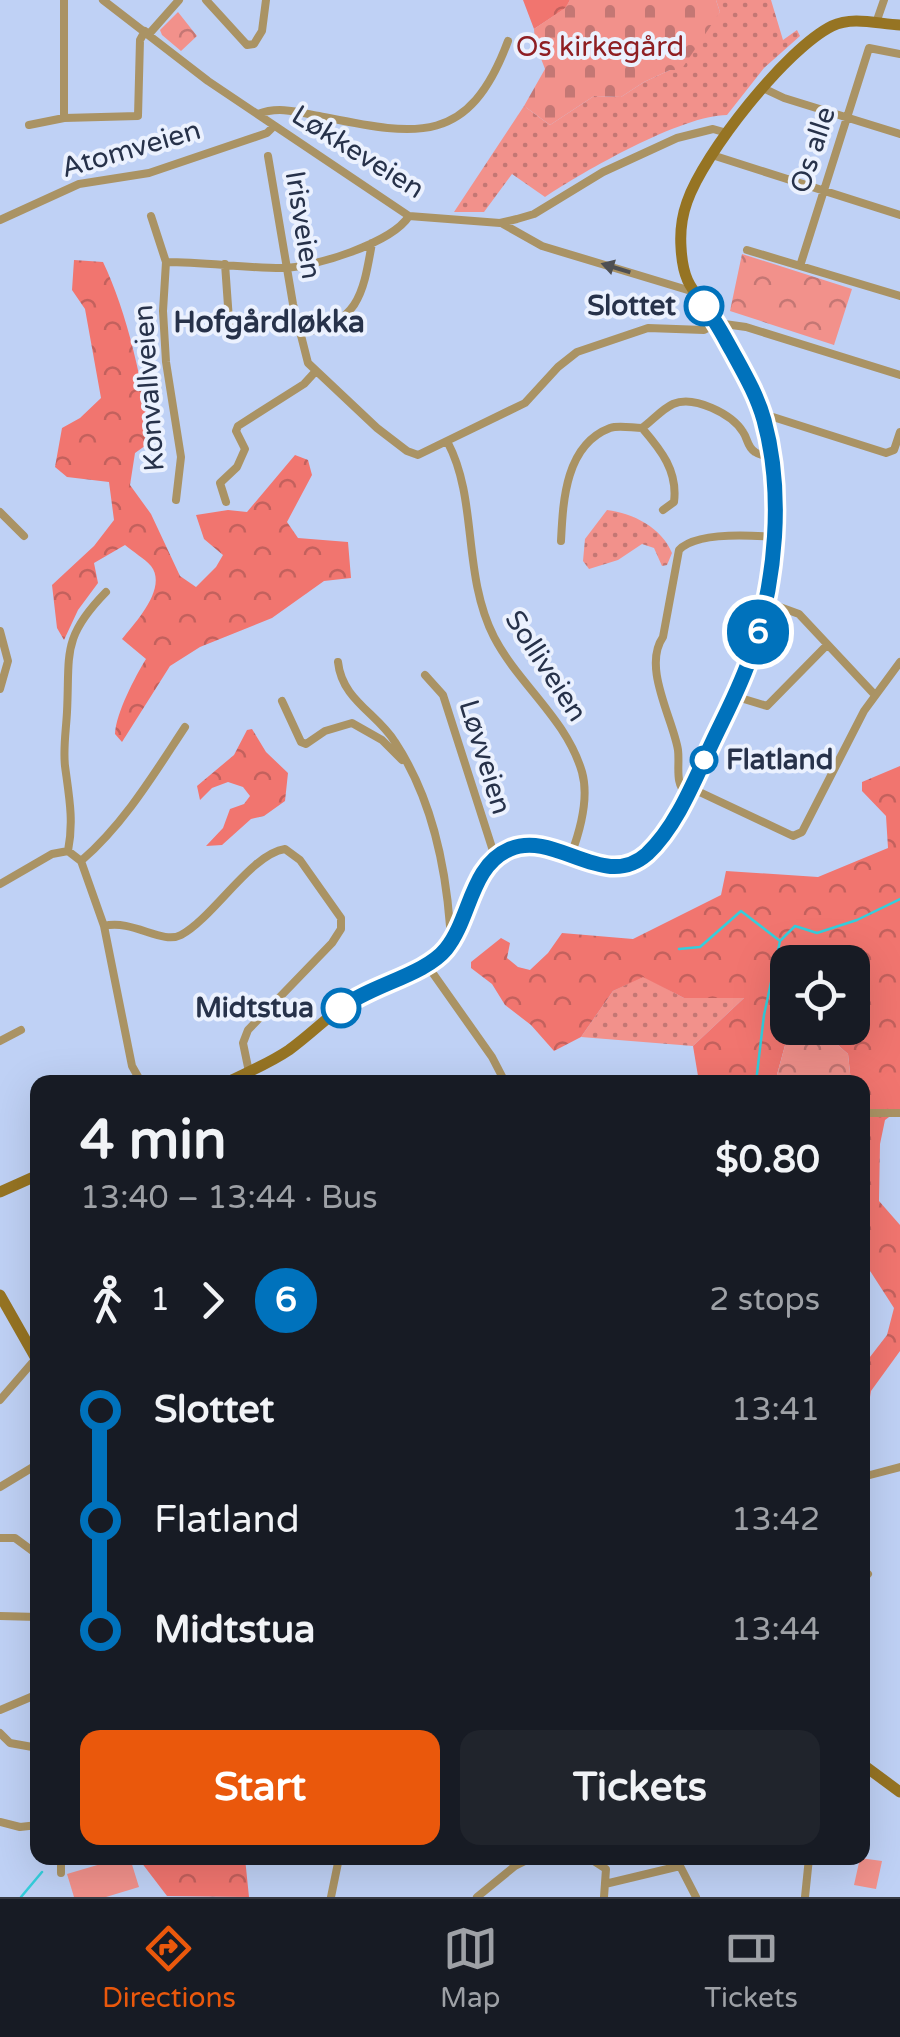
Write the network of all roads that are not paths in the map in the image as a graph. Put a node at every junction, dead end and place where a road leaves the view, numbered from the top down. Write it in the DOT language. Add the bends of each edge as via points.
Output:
graph roads {
  1 [pos="64,0"];
  2 [pos="103,0"];
  3 [pos="179,0"];
  4 [pos="206,0"];
  5 [pos="266,0"];
  6 [pos="884,0"];
  7 [pos="876,24"];
  8 [pos="897,25"];
  9 [pos="147,32"];
  10 [pos="508,40"];
  11 [pos="900,54"];
  12 [pos="764,88"];
  13 [pos="258,114"];
  14 [pos="847,117"];
  15 [pos="64,118"];
  16 [pos="29,125"];
  17 [pos="274,126"];
  18 [pos="727,133"];
  19 [pos="900,134"];
  20 [pos="712,154"];
  21 [pos="268,156"];
  22 [pos="823,191"];
  23 [pos="900,215"];
  24 [pos="150,216"];
  25 [pos="409,216"];
  26 [pos="0,220"];
  27 [pos="500,223"];
  28 [pos="372,243"];
  29 [pos="747,250"];
  30 [pos="166,262"];
  31 [pos="225,264"];
  32 [pos="800,266"];
  33 [pos="286,268"];
  34 [pos="690,291"];
  35 [pos="900,296"];
  36 [pos="717,324"];
  37 [pos="300,333"];
  38 [pos="230,334"];
  39 [pos="315,372"];
  40 [pos="900,375"];
  41 [pos="763,417"];
  42 [pos="642,428"];
  43 [pos="900,432"];
  44 [pos="448,443"];
  45 [pos="770,455"];
  46 [pos="176,500"];
  47 [pos="226,502"];
  48 [pos="663,510"];
  49 [pos="0,512"];
  50 [pos="24,536"];
  51 [pos="773,537"];
  52 [pos="562,541"];
  53 [pos="106,592"];
  54 [pos="766,602"];
  55 [pos="0,631"];
  56 [pos="828,645"];
  57 [pos="338,662"];
  58 [pos="900,662"];
  59 [pos="425,674"];
  60 [pos="0,688"];
  61 [pos="874,694"];
  62 [pos="734,696"];
  63 [pos="282,701"];
  64 [pos="185,727"];
  65 [pos="406,762"];
  66 [pos="689,791"];
  67 [pos="68,851"];
  68 [pos="571,855"];
  69 [pos="495,857"];
  70 [pos="81,860"];
  71 [pos="0,884"];
  72 [pos="104,926"];
  73 [pos="458,933"];
  74 [pos="427,965"];
  75 [pos="21,1030"];
  76 [pos="0,1042"];
  77 [pos="249,1072"];
  78 [pos="138,1075"];
  79 [pos="243,1075"];
  80 [pos="501,1075"];
  81 [pos="870,1113"];
  82 [pos="900,1113"];
  83 [pos="30,1178"];
  84 [pos="0,1192"];
  85 [pos="0,1295"];
  86 [pos="30,1348"];
  87 [pos="30,1365"];
  88 [pos="0,1400"];
  89 [pos="900,1467"];
  90 [pos="30,1469"];
  91 [pos="870,1475"];
  92 [pos="0,1488"];
  93 [pos="0,1538"];
  94 [pos="30,1549"];
  95 [pos="0,1616"];
  96 [pos="30,1618"];
  97 [pos="30,1697"];
  98 [pos="0,1710"];
  99 [pos="0,1733"];
  100 [pos="30,1747"];
  101 [pos="870,1770"];
  102 [pos="900,1792"];
  103 [pos="0,1822"];
  104 [pos="30,1825"];
  105 [pos="61,1865"];
  106 [pos="338,1865"];
  107 [pos="517,1865"];
  108 [pos="600,1865"];
  109 [pos="607,1865"];
  110 [pos="808,1865"];
  111 [pos="606,1869"];
  112 [pos="61,1873"];
  113 [pos="605,1884"];
  114 [pos="331,1897"];
  115 [pos="477,1897"];
  116 [pos="604,1897"];
  117 [pos="696,1897"];
  118 [pos="804,1897"];
  1 -- 15 [label="street"];
  2 -- 9 [label="street, Løkkeveien"];
  3 -- 9 [label="street"];
  4 -- 5 [label="street" via="248,45 262,31"];
  6 -- 7 [label="street"];
  7 -- 8 [label="street"];
  7 -- 12 [label="street" via="834,25 808,41"];
  9 -- 13 [label="street, Løkkeveien"];
  9 -- 15 [label="street" via="140,40 139,113"];
  10 -- 13 [label="street" via="470,105 433,128 393,131 290,111"];
  11 -- 14 [label="street, Os alle" via="869,48"];
  12 -- 14 [label="street"];
  12 -- 18 [label="street"];
  13 -- 17 [label="street, Løkkeveien"];
  14 -- 19 [label="street"];
  14 -- 22 [label="street, Os alle"];
  15 -- 16 [label="street"];
  17 -- 25 [label="street, Løkkeveien"];
  17 -- 26 [label="street, Atomveien" via="149,173 68,187"];
  18 -- 20 [label="street"];
  18 -- 27 [label="street, Løkkeveien" via="713,128 676,138 534,214"];
  20 -- 22 [label="street"];
  20 -- 34 [label="street" via="695,182 682,227"];
  21 -- 33 [label="street, Irisveien"];
  22 -- 23 [label="street"];
  22 -- 32 [label="street, Os alle"];
  24 -- 30 [label="street, Konvallveien"];
  25 -- 27 [label="street, Løkkeveien"];
  25 -- 28 [label="street"];
  34 -- 27 [label="street, one-way" via="542,246"];
  28 -- 33 [label="street"];
  28 -- 37 [label="street" via="358,303 338,320"];
  29 -- 32 [label="street"];
  30 -- 31 [label="street"];
  30 -- 46 [label="street, Konvallveien" via="166,362 181,456"];
  31 -- 33 [label="street"];
  31 -- 38 [label="street"];
  32 -- 35 [label="street"];
  33 -- 37 [label="street, Irisveien"];
  34 -- 36 [label="street"];
  36 -- 40 [label="street"];
  36 -- 41 [label="street"];
  36 -- 44 [label="street" via="704,330 648,328 578,352 525,403"];
  37 -- 39 [label="street, Irisveien"];
  39 -- 44 [label="street, Irisveien" via="406,451 418,455"];
  39 -- 47 [label="street" via="238,426 245,448 220,483"];
  41 -- 43 [label="street" via="886,453"];
  41 -- 45 [label="street"];
  42 -- 45 [label="street" via="668,407 692,402 732,420 751,449"];
  42 -- 48 [label="street" via="674,476 674,502"];
  42 -- 52 [label="street" via="613,426 579,457 565,488"];
  44 -- 68 [label="street, Solliveien" via="464,486 470,553 493,635 560,726 581,770 584,796"];
  45 -- 51 [label="street"];
  49 -- 50 [label="street"];
  51 -- 54 [label="street"];
  51 -- 66 [label="street" via="724,536 678,550 657,646 679,785"];
  53 -- 67 [label="street" via="76,626 66,669"];
  54 -- 56 [label="street" via="799,614"];
  54 -- 62 [label="street"];
  55 -- 60 [label="street" via="8,661"];
  56 -- 61 [label="street"];
  56 -- 62 [label="street" via="766,706"];
  57 -- 65 [label="street" via="350,694 393,738"];
  58 -- 61 [label="street"];
  59 -- 69 [label="street, Løvveien" via="443,695"];
  61 -- 66 [label="street" via="802,832 793,836"];
  62 -- 66 [label="street"];
  63 -- 65 [label="street" via="301,742 352,723"];
  64 -- 70 [label="street" via="143,792"];
  65 -- 73 [label="street" via="432,814 450,926"];
  66 -- 68 [label="street" via="649,852 634,862 603,866"];
  67 -- 70 [label="street"];
  67 -- 71 [label="street"];
  68 -- 69 [label="street" via="536,844"];
  69 -- 73 [label="street" via="482,872"];
  70 -- 72 [label="street"];
  72 -- 77 [label="street" via="175,938 271,853 285,849 300,860 341,929 248,1030 243,1044"];
  72 -- 78 [label="street"];
  73 -- 74 [label="street"];
  74 -- 77 [label="street" via="358,995 286,1052"];
  74 -- 80 [label="street"];
  75 -- 76 [label="street"];
  77 -- 79 [label="street"];
  81 -- 82 [label="street"];
  83 -- 84 [label="street"];
  85 -- 86 [label="street"];
  87 -- 88 [label="street"];
  89 -- 91 [label="street"];
  90 -- 92 [label="street"];
  93 -- 94 [label="street" via="15,1538"];
  95 -- 96 [label="street"];
  97 -- 98 [label="street"];
  99 -- 100 [label="street"];
  101 -- 102 [label="street"];
  103 -- 104 [label="street"];
  105 -- 112 [label="street"];
  106 -- 114 [label="street"];
  107 -- 115 [label="street"];
  108 -- 111 [label="street"];
  109 -- 111 [label="street"];
  110 -- 118 [label="street"];
  111 -- 113 [label="street"];
  113 -- 116 [label="street"];
  113 -- 117 [label="street" via="680,1866"];
}
